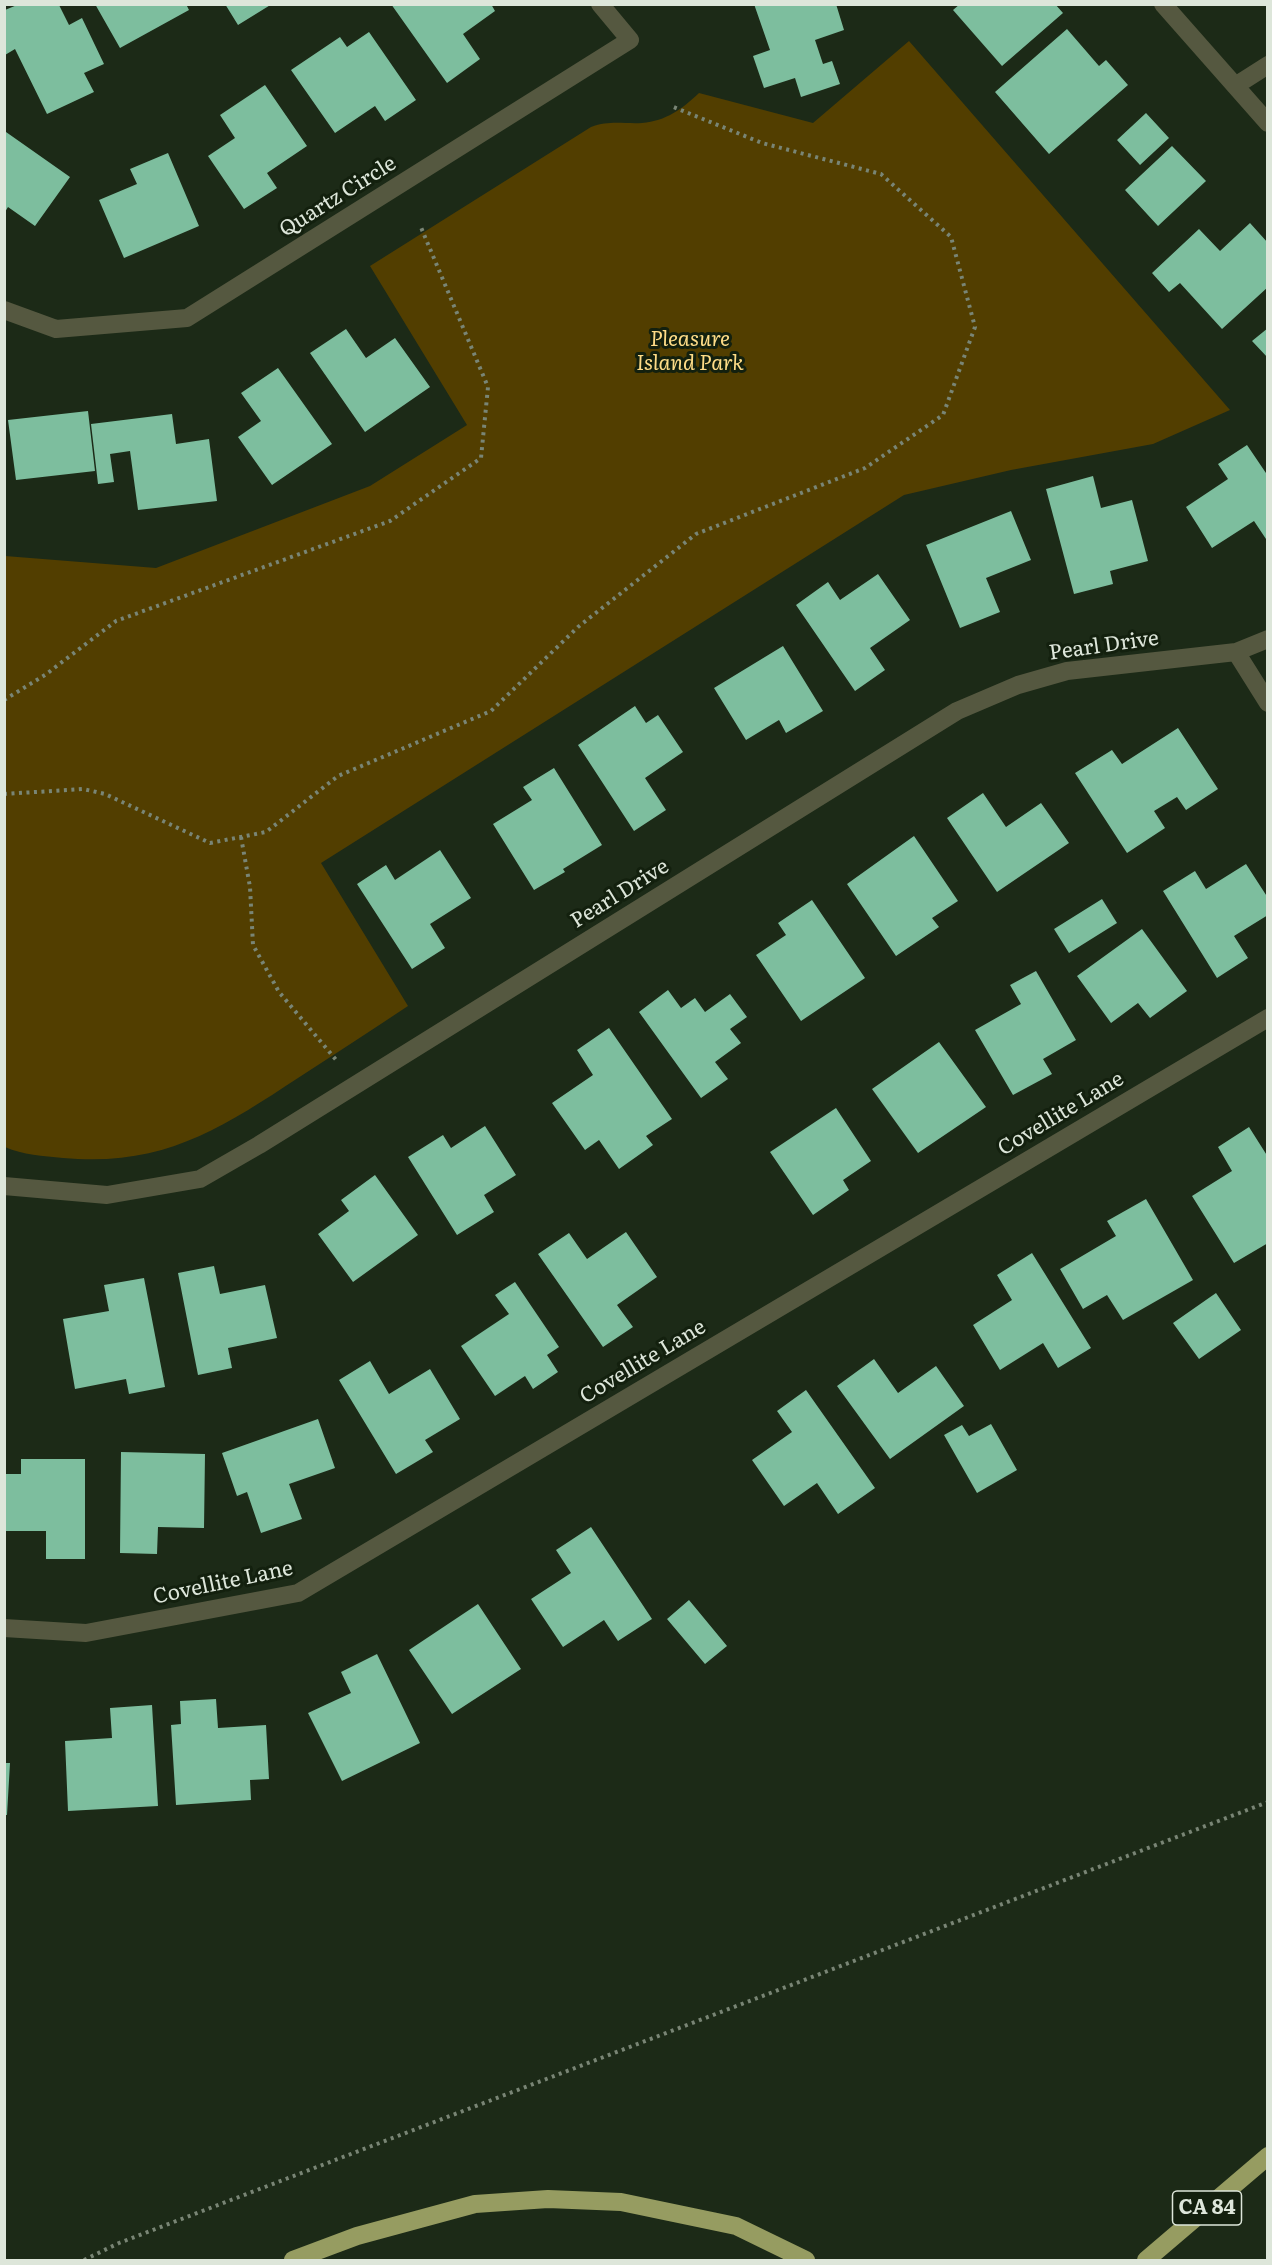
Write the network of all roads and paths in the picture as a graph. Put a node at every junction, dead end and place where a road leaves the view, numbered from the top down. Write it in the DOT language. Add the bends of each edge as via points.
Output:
graph roads {
  1 [pos="600,4"];
  2 [pos="1163,4"];
  3 [pos="1268,65"];
  4 [pos="1235,86"];
  5 [pos="671,106"];
  6 [pos="1268,123"];
  7 [pos="420,225"];
  8 [pos="4,310"];
  9 [pos="1268,639"];
  10 [pos="1236,652"];
  11 [pos="4,700"];
  12 [pos="1268,703"];
  13 [pos="4,795"];
  14 [pos="241,837"];
  15 [pos="1268,1018"];
  16 [pos="337,1061"];
  17 [pos="4,1186"];
  18 [pos="4,1629"];
  19 [pos="1268,1802"];
  20 [pos="1268,2156"];
  21 [pos="84,2260"];
  22 [pos="293,2260"];
  23 [pos="806,2260"];
  24 [pos="1146,2260"];
  1 -- 8 [label="street, Quartz Circle" via="630,40 188,318 56,328"];
  2 -- 4 [label="street"];
  3 -- 4 [label="street"];
  4 -- 6 [label="street"];
  5 -- 14 [label="path" via="762,144 881,174 951,237 975,327 943,415 865,468 696,534 578,627 491,711 338,776 266,832"];
  7 -- 11 [label="path" via="488,387 481,458 390,521 116,621 45,675"];
  9 -- 10 [label="street, Pearl Drive"];
  10 -- 12 [label="street"];
  10 -- 17 [label="street, Pearl Drive" via="1067,671 1018,685 957,711 200,1179 107,1196"];
  13 -- 14 [label="path" via="83,789 105,794 210,843"];
  14 -- 16 [label="path" via="250,887 253,945 279,992"];
  15 -- 18 [label="street, Covellite Lane" via="298,1593 86,1633"];
  19 -- 21 [label="path" via="119,2243"];
  20 -- 24 [label="highway, CA 84"];
  22 -- 23 [label="highway" via="357,2236 475,2204 548,2199 621,2202 736,2226"];
}
